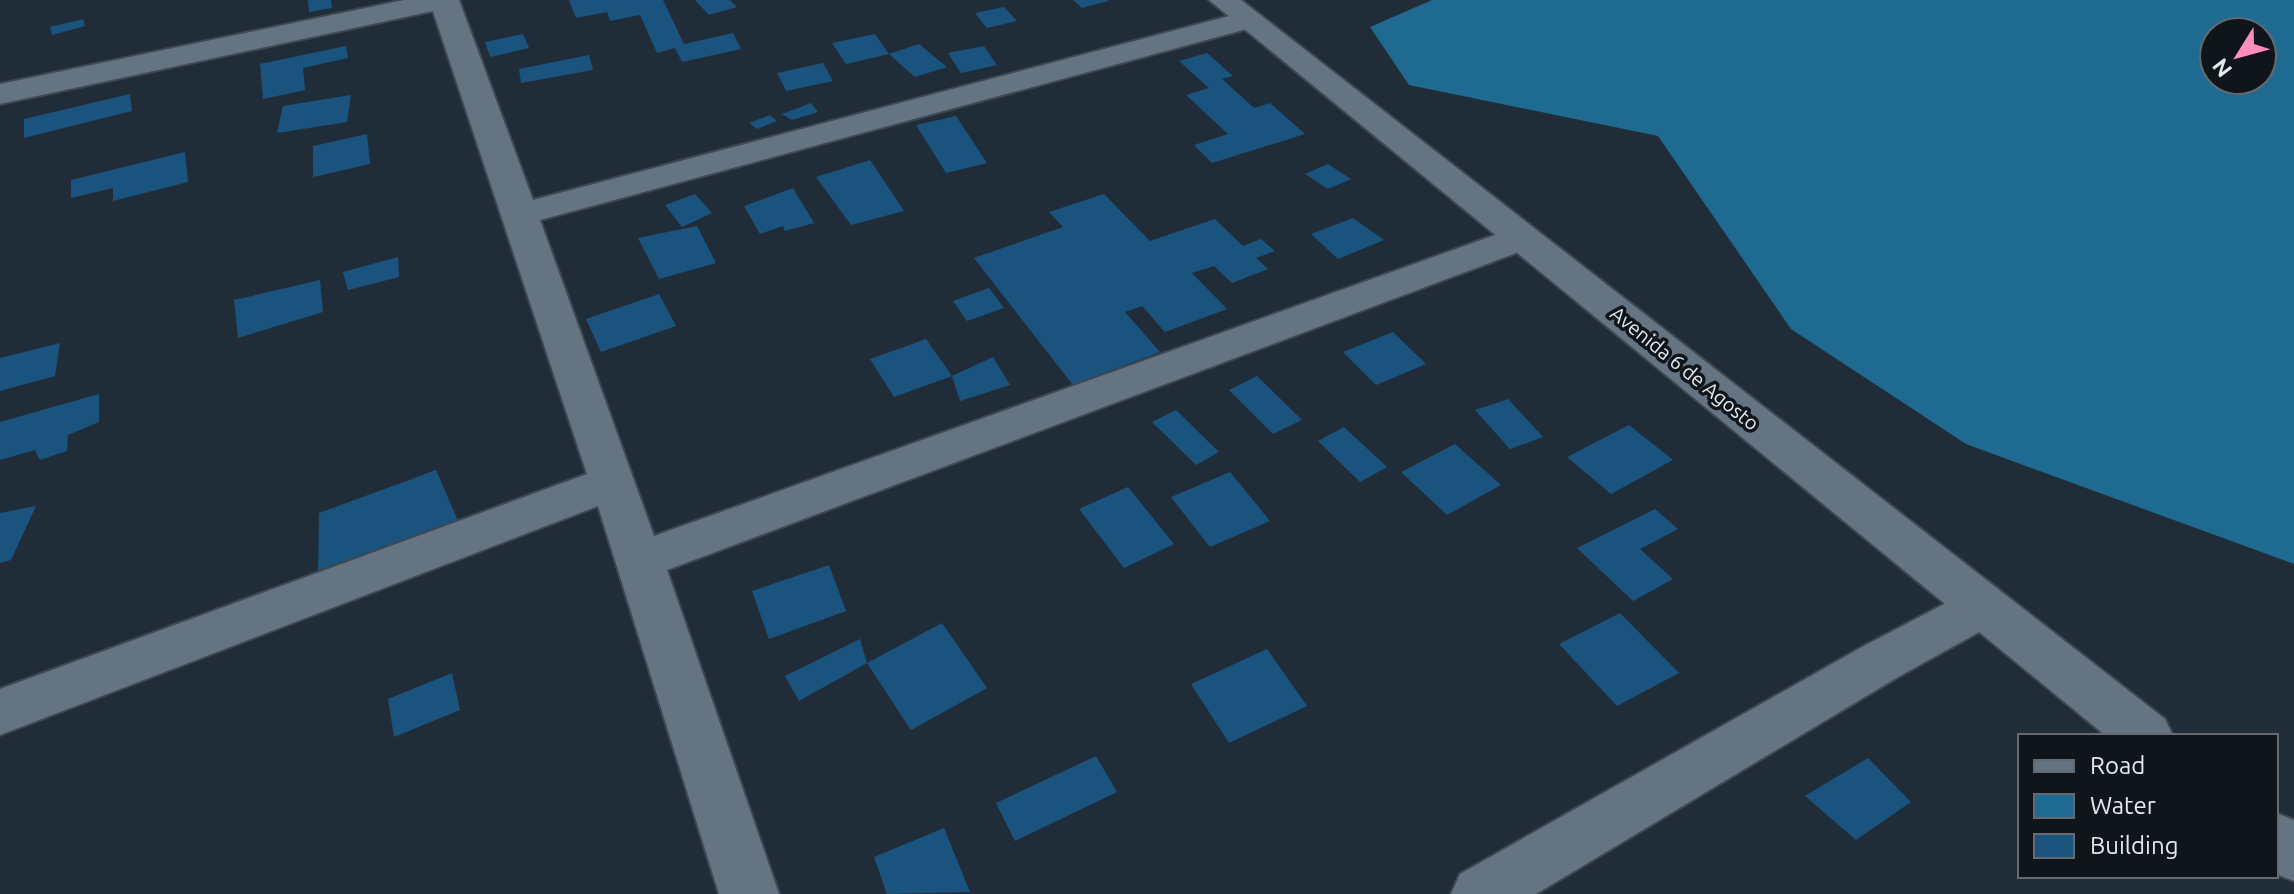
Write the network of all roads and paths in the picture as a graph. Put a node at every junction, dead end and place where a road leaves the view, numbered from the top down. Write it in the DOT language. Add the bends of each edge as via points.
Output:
graph roads {
  1 [pos="443,0"];
  2 [pos="1236,10"];
  3 [pos="0,94"];
  4 [pos="522,214"];
  5 [pos="1522,238"];
  6 [pos="611,483"];
  7 [pos="642,560"];
  8 [pos="1984,606"];
  9 [pos="0,712"];
  10 [pos="2144,734"];
  11 [pos="2278,842"];
  12 [pos="2294,854"];
  13 [pos="749,894"];
  14 [pos="1481,894"];
  1 -- 3 [label="street"];
  1 -- 4 [label="street"];
  2 -- 4 [label="street"];
  2 -- 5 [label="street, Avenida 6 de Agosto"];
  4 -- 6 [label="street"];
  5 -- 7 [label="street"];
  5 -- 8 [label="street, Avenida 6 de Agosto"];
  6 -- 7 [label="street"];
  6 -- 9 [label="street"];
  7 -- 13 [label="street"];
  8 -- 10 [label="street, Avenida 6 de Agosto"];
  8 -- 14 [label="street"];
  11 -- 12 [label="street"];
}
